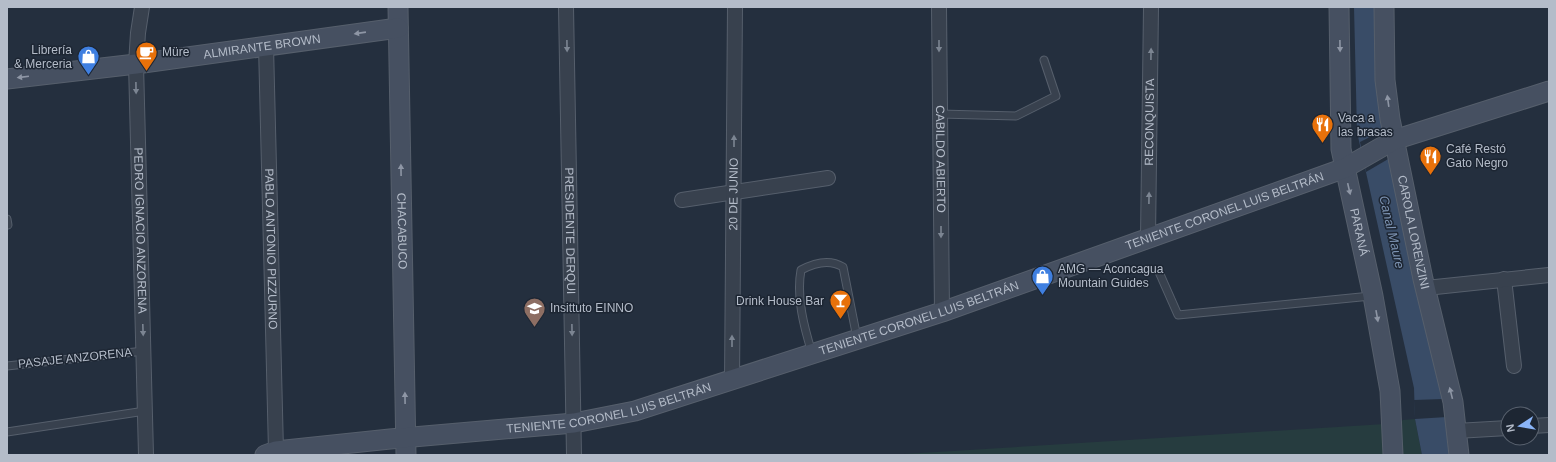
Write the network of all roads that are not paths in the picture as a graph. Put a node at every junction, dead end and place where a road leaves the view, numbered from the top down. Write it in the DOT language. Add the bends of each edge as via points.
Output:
graph roads {
  1 [pos="142,7"];
  2 [pos="398,7"];
  3 [pos="566,7"];
  4 [pos="735,7"];
  5 [pos="939,7"];
  6 [pos="1151,7"];
  7 [pos="1339,7"];
  8 [pos="1384,7"];
  9 [pos="398,28"];
  10 [pos="266,46"];
  11 [pos="1044,60"];
  12 [pos="136,64"];
  13 [pos="7,79"];
  14 [pos="1549,90"];
  15 [pos="940,114"];
  16 [pos="1391,142"];
  17 [pos="1344,168"];
  18 [pos="828,178"];
  19 [pos="733,192"];
  20 [pos="682,200"];
  21 [pos="1148,237"];
  22 [pos="1159,272"];
  23 [pos="1549,275"];
  24 [pos="1504,279"];
  25 [pos="1426,288"];
  26 [pos="1374,296"];
  27 [pos="942,312"];
  28 [pos="857,338"];
  29 [pos="144,351"];
  30 [pos="812,353"];
  31 [pos="7,366"];
  32 [pos="1514,366"];
  33 [pos="732,380"];
  34 [pos="145,411"];
  35 [pos="574,423"];
  36 [pos="1500,428"];
  37 [pos="1456,431"];
  38 [pos="7,432"];
  39 [pos="406,446"];
  40 [pos="271,453"];
  41 [pos="146,455"];
  42 [pos="574,455"];
  43 [pos="1393,455"];
  44 [pos="1459,455"];
  1 -- 12 [label="street, PEDRO IGNACIO ANZORENA"];
  2 -- 9 [label="street, CHACABUCO"];
  3 -- 35 [label="street, PRESIDENTE DERQUI, one-way"];
  19 -- 4 [label="street, 20 DE JUNIO, one-way"];
  5 -- 15 [label="street, CABILDO ABIERTO, one-way"];
  21 -- 6 [label="street, RECONQUISTA, one-way"];
  7 -- 17 [label="street, PARANÁ, one-way" via="1341,149"];
  16 -- 8 [label="street, CAROLA LORENZINI, one-way" via="1385,80"];
  9 -- 10 [label="street, ALMIRANTE BROWN, one-way"];
  39 -- 9 [label="street, CHACABUCO, one-way"];
  10 -- 12 [label="street, ALMIRANTE BROWN"];
  10 -- 40 [label="street, PABLO ANTONIO PIZZURNO"];
  11 -- 15 [label="lane" via="1056,96 1016,116"];
  12 -- 13 [label="street, ALMIRANTE BROWN, one-way"];
  12 -- 29 [label="street, PEDRO IGNACIO ANZORENA, one-way"];
  14 -- 16 [label="street, TENIENTE CORONEL LUIS BELTRÁN"];
  15 -- 27 [label="street, CABILDO ABIERTO, one-way"];
  16 -- 17 [label="street, TENIENTE CORONEL LUIS BELTRÁN"];
  16 -- 25 [label="street, CAROLA LORENZINI"];
  17 -- 21 [label="street, TENIENTE CORONEL LUIS BELTRÁN"];
  17 -- 26 [label="street, PARANÁ, one-way"];
  18 -- 19 [label="street"];
  19 -- 20 [label="street"];
  33 -- 19 [label="street, 20 DE JUNIO, one-way"];
  21 -- 27 [label="street, TENIENTE CORONEL LUIS BELTRÁN"];
  22 -- 26 [label="lane" via="1178,315"];
  23 -- 24 [label="street"];
  24 -- 25 [label="street"];
  24 -- 32 [label="street"];
  37 -- 25 [label="street, CAROLA LORENZINI, one-way" via="1454,402"];
  26 -- 43 [label="street, PARANÁ, one-way" via="1390,391"];
  27 -- 28 [label="street, TENIENTE CORONEL LUIS BELTRÁN"];
  28 -- 30 [label="street, TENIENTE CORONEL LUIS BELTRÁN"];
  28 -- 30 [label="lane" via="843,267 835,262 810,265 801,270 799,281 802,319"];
  29 -- 31 [label="lane, PASAJE ANZORENA"];
  29 -- 34 [label="street, PEDRO IGNACIO ANZORENA"];
  30 -- 33 [label="street, TENIENTE CORONEL LUIS BELTRÁN"];
  33 -- 35 [label="street, TENIENTE CORONEL LUIS BELTRÁN" via="634,411"];
  34 -- 38 [label="lane"];
  34 -- 41 [label="street, PEDRO IGNACIO ANZORENA"];
  35 -- 39 [label="street, TENIENTE CORONEL LUIS BELTRÁN"];
  35 -- 42 [label="street, PRESIDENTE DERQUI"];
  36 -- 37 [label="street"];
  37 -- 44 [label="street, CAROLA LORENZINI"];
  39 -- 40 [label="street, TENIENTE CORONEL LUIS BELTRÁN"];
}
